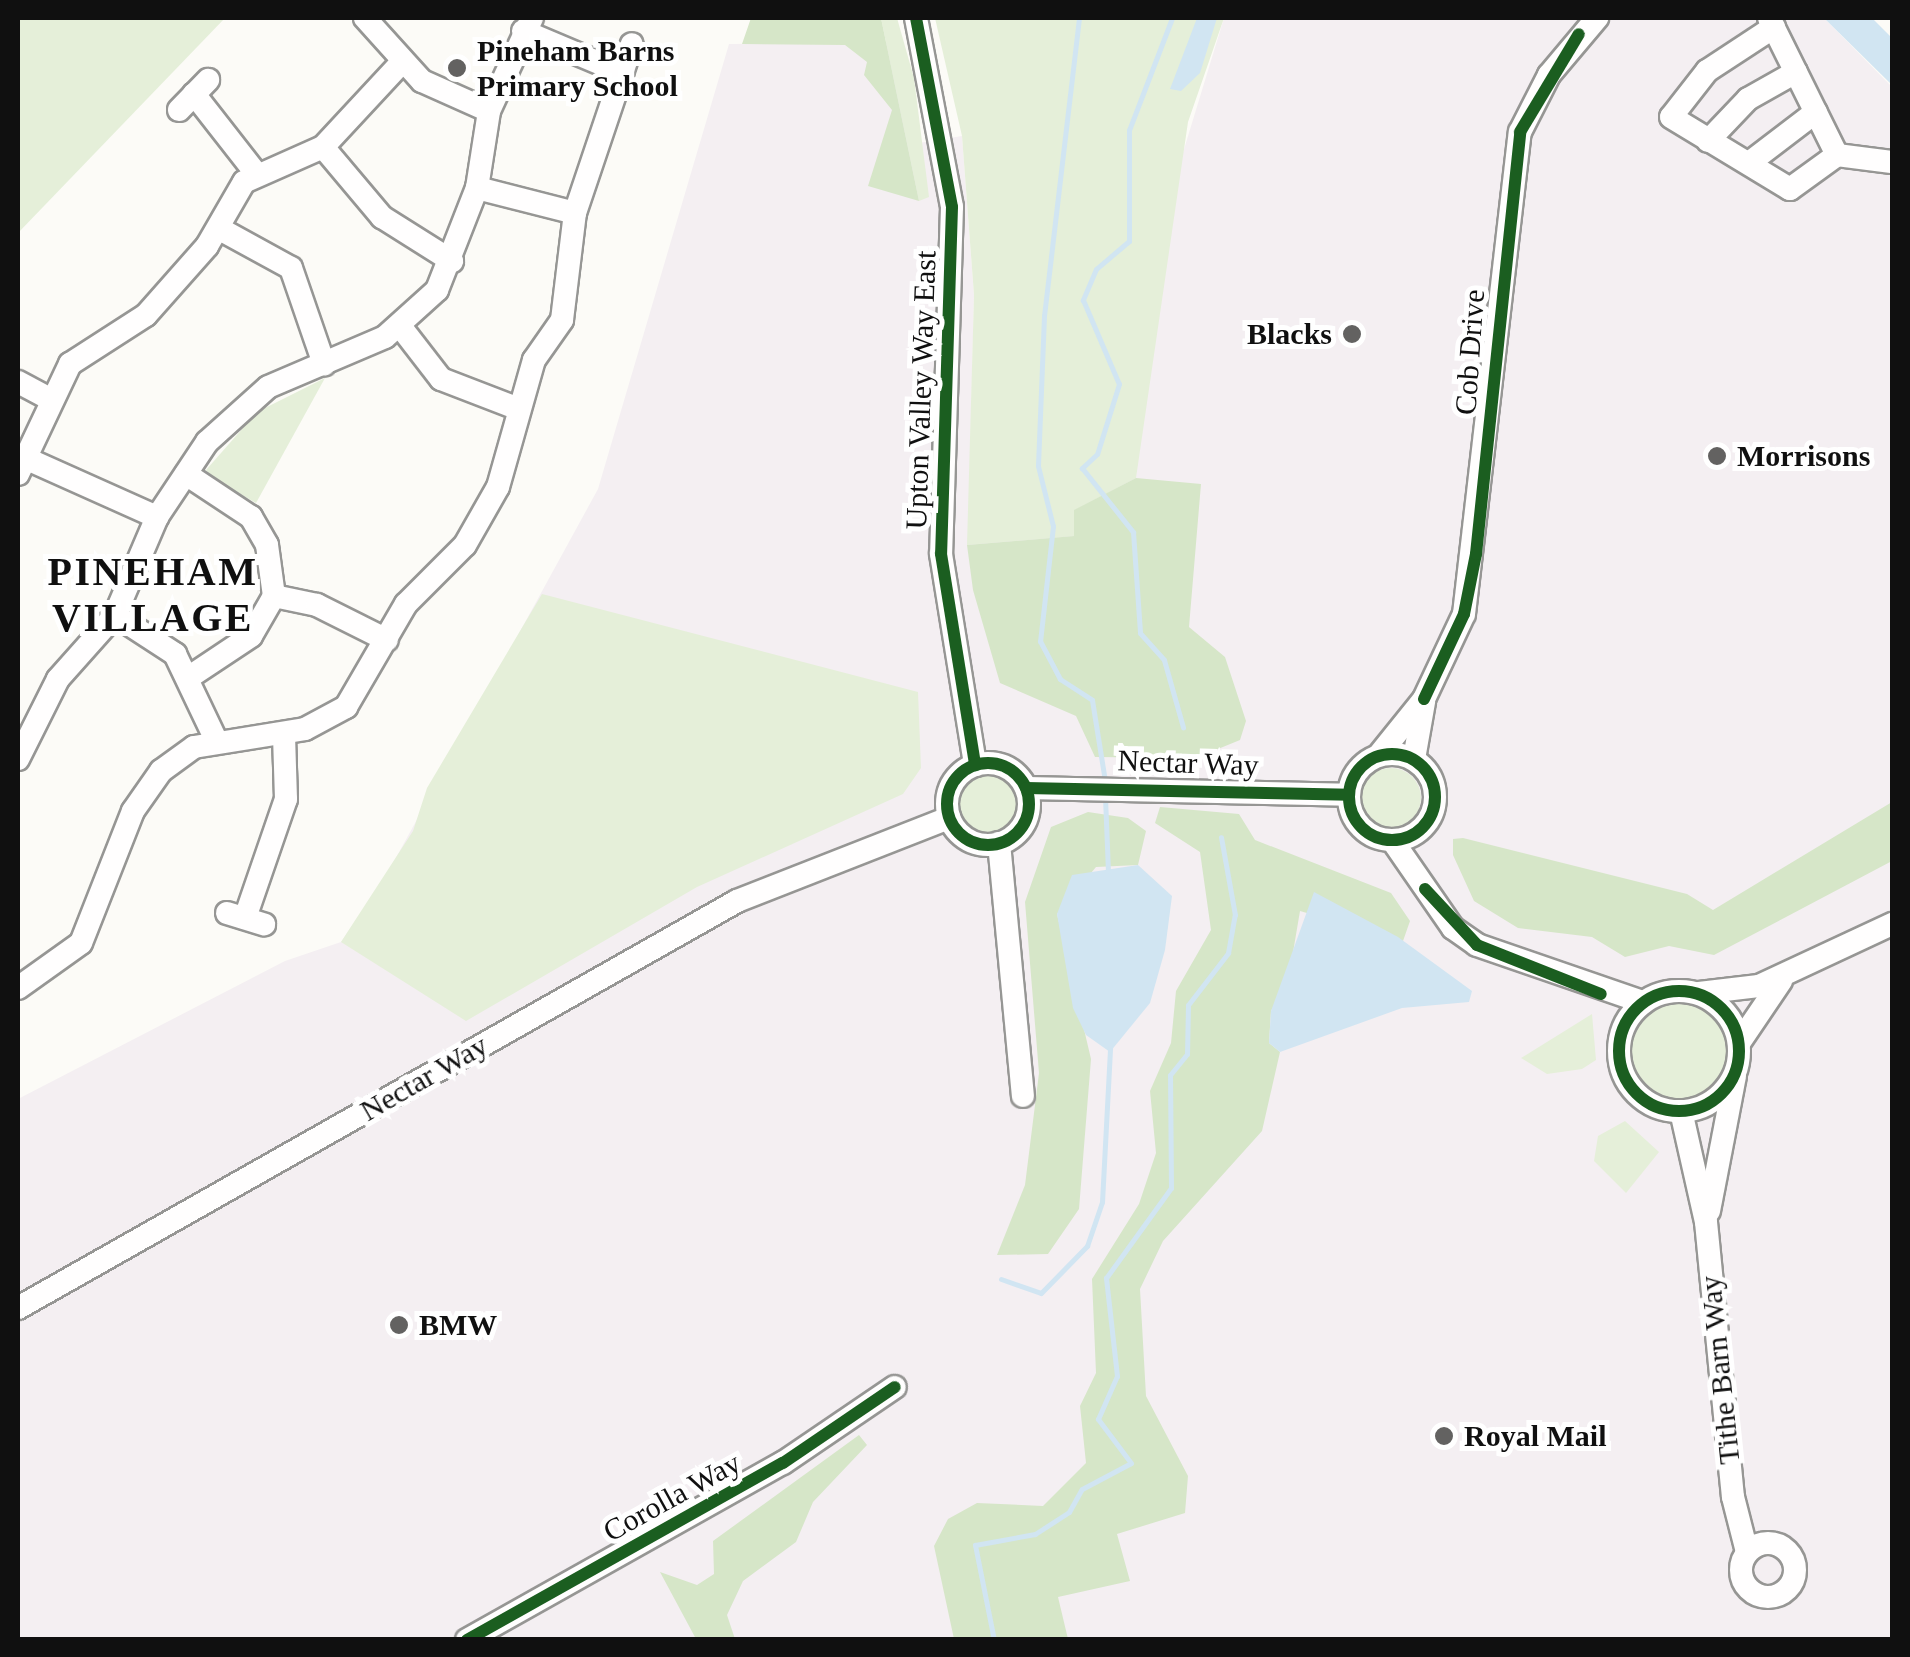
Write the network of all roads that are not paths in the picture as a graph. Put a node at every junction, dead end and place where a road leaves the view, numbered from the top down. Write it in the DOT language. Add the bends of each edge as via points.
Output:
graph roads {
  1 [pos="365,18"];
  2 [pos="916,18"];
  3 [pos="1597,18"];
  4 [pos="1771,22"];
  5 [pos="528,24"];
  6 [pos="1582,26"];
  7 [pos="632,44"];
  8 [pos="402,62"];
  9 [pos="1796,72"];
  10 [pos="623,73"];
  11 [pos="194,95"];
  12 [pos="489,111"];
  13 [pos="1816,112"];
  14 [pos="1708,142"];
  15 [pos="323,147"];
  16 [pos="1837,155"];
  17 [pos="1892,162"];
  18 [pos="1750,164"];
  19 [pos="256,172"];
  20 [pos="478,188"];
  21 [pos="575,213"];
  22 [pos="218,228"];
  23 [pos="452,261"];
  24 [pos="400,326"];
  25 [pos="324,364"];
  26 [pos="18,382"];
  27 [pos="48,398"];
  28 [pos="516,408"];
  29 [pos="21,466"];
  30 [pos="186,474"];
  31 [pos="158,518"];
  32 [pos="274,596"];
  33 [pos="116,614"];
  34 [pos="386,640"];
  35 [pos="192,676"];
  36 [pos="1424,698"];
  37 [pos="27,707"];
  38 [pos="284,734"];
  39 [pos="216,742"];
  40 [pos="1379,755"];
  41 [pos="18,758"];
  42 [pos="1414,759"];
  43 [pos="975,765"];
  44 [pos="1026,788"];
  45 [pos="1349,795"];
  46 [pos="949,818"];
  47 [pos="1420,831"];
  48 [pos="1392,840"];
  49 [pos="999,843"];
  50 [pos="1425,889"];
  51 [pos="245,918"];
  52 [pos="1892,924"];
  53 [pos="1787,976"];
  54 [pos="18,988"];
  55 [pos="1699,993"];
  56 [pos="1601,994"];
  57 [pos="1643,1002"];
  58 [pos="1624,1025"];
  59 [pos="1739,1043"];
  60 [pos="1735,1072"];
  61 [pos="1023,1096"];
  62 [pos="1681,1111"];
  63 [pos="1706,1222"];
  64 [pos="18,1308"];
  65 [pos="895,1388"];
  66 [pos="1757,1548"];
  67 [pos="467,1640"];
  1 -- 8 [label="street"];
  2 -- 43 [label="street, Upton Valley Way East" via="952,207 941,554"];
  3 -- 6 [label="street, Cob Drive"];
  4 -- 9 [label="street"];
  4 -- 14 [label="street" via="1708,71 1673,110 1676,123"];
  5 -- 10 [label="street"];
  5 -- 12 [label="street"];
  6 -- 36 [label="street, Cob Drive" via="1520,132 1476,554 1464,614"];
  7 -- 10 [label="street"];
  8 -- 12 [label="street" via="442,95"];
  8 -- 15 [label="street"];
  9 -- 13 [label="street"];
  9 -- 14 [label="street" via="1748,99"];
  10 -- 21 [label="street"];
  11 -- 19 [label="street"];
  12 -- 20 [label="street"];
  13 -- 16 [label="street"];
  13 -- 18 [label="street"];
  14 -- 18 [label="street"];
  15 -- 19 [label="street"];
  15 -- 23 [label="street" via="382,217"];
  16 -- 17 [label="street"];
  16 -- 18 [label="street" via="1790,189"];
  19 -- 22 [label="street"];
  20 -- 21 [label="street"];
  20 -- 23 [label="street"];
  21 -- 28 [label="street" via="562,320"];
  22 -- 25 [label="street" via="291,268"];
  22 -- 27 [label="street" via="136,325 70,364"];
  23 -- 24 [label="street"];
  24 -- 25 [label="street"];
  24 -- 28 [label="street" via="441,379"];
  25 -- 30 [label="street" via="242,406"];
  26 -- 27 [label="street"];
  27 -- 29 [label="street"];
  28 -- 34 [label="street" via="498,487 465,544 417,590"];
  29 -- 31 [label="street"];
  30 -- 31 [label="street"];
  30 -- 32 [label="street" via="252,518 267,545"];
  31 -- 33 [label="street"];
  32 -- 34 [label="street" via="317,605"];
  32 -- 35 [label="street" via="251,636"];
  33 -- 35 [label="street" via="158,639"];
  33 -- 37 [label="street"];
  34 -- 38 [label="street" via="346,707"];
  35 -- 39 [label="street"];
  36 -- 40 [label="street, Cob Drive"];
  36 -- 42 [label="street, Cob Drive"];
  37 -- 41 [label="street"];
  38 -- 39 [label="street"];
  38 -- 51 [label="street" via="286,799"];
  39 -- 54 [label="street" via="162,771 133,810 81,943"];
  40 -- 42 [label="street"];
  40 -- 45 [label="street" via="1358,770"];
  42 -- 47 [label="street" via="1436,796"];
  43 -- 44 [label="street" via="1008,768"];
  43 -- 46 [label="street" via="952,783"];
  44 -- 45 [label="street, Nectar Way" via="1078,784"];
  44 -- 49 [label="street" via="1027,815"];
  45 -- 48 [label="street" via="1356,822"];
  46 -- 49 [label="street" via="974,842"];
  46 -- 64 [label="street, Nectar Way" via="737,901"];
  47 -- 48 [label="street"];
  47 -- 50 [label="street"];
  48 -- 50 [label="street"];
  49 -- 61 [label="street"];
  50 -- 56 [label="street" via="1477,944"];
  52 -- 53 [label="street"];
  53 -- 55 [label="street"];
  53 -- 59 [label="street"];
  55 -- 57 [label="street"];
  55 -- 59 [label="street" via="1726,1012"];
  56 -- 57 [label="street"];
  56 -- 58 [label="street"];
  57 -- 58 [label="street"];
  58 -- 62 [label="street" via="1623,1076 1652,1105"];
  59 -- 60 [label="street"];
  60 -- 62 [label="street" via="1714,1100"];
  60 -- 63 [label="street, Tithe Barn Way"];
  62 -- 63 [label="street, Tithe Barn Way"];
  63 -- 66 [label="street, Tithe Barn Way" via="1739,1517"];
  65 -- 67 [label="street, Corolla Way" via="783,1463"];
}
